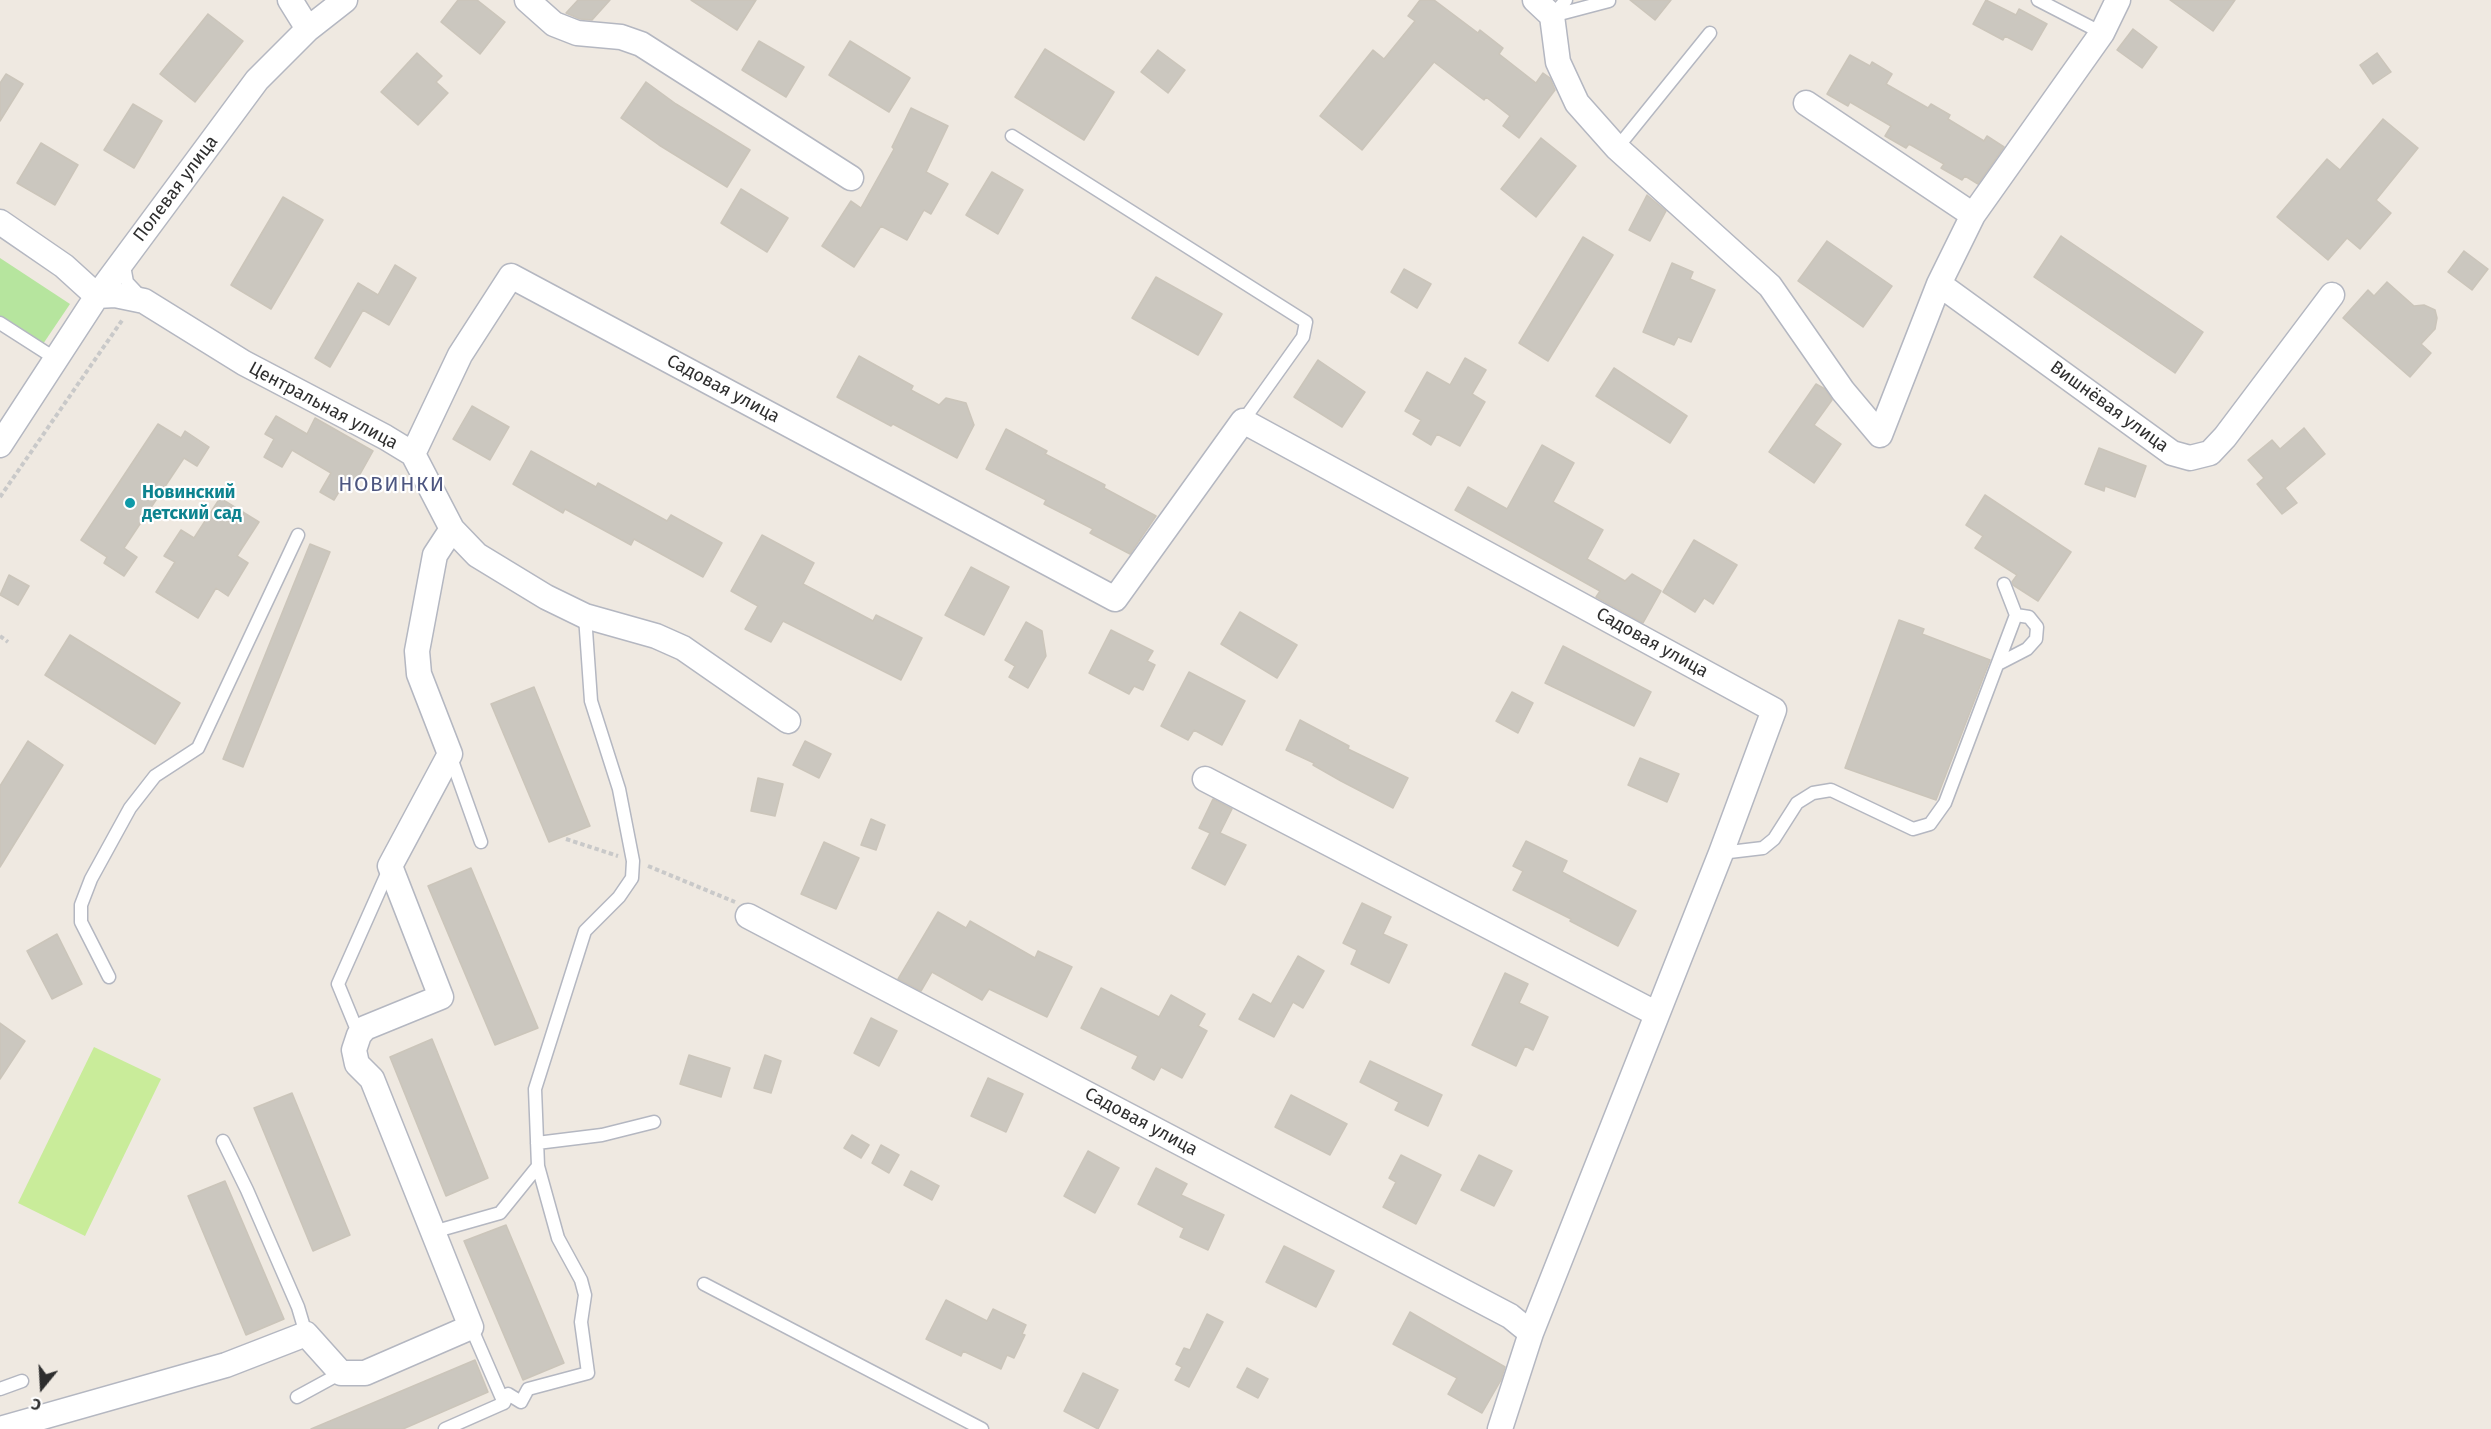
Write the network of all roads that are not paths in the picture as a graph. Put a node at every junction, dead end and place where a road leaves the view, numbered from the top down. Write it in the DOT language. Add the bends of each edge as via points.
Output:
graph roads {
  1 [pos="290,0"];
  2 [pos="345,0"];
  3 [pos="527,0"];
  4 [pos="2038,0"];
  5 [pos="2118,0"];
  6 [pos="1609,1"];
  7 [pos="1551,5"];
  8 [pos="308,29"];
  9 [pos="1710,33"];
  10 [pos="2102,33"];
  11 [pos="1806,103"];
  12 [pos="1012,136"];
  13 [pos="1617,148"];
  14 [pos="851,178"];
  15 [pos="1973,214"];
  16 [pos="0,222"];
  17 [pos="123,259"];
  18 [pos="1939,284"];
  19 [pos="2332,295"];
  20 [pos="97,296"];
  21 [pos="144,300"];
  22 [pos="0,322"];
  23 [pos="56,359"];
  24 [pos="1243,421"];
  25 [pos="0,445"];
  26 [pos="413,454"];
  27 [pos="452,528"];
  28 [pos="298,535"];
  29 [pos="2004,584"];
  30 [pos="2016,615"];
  31 [pos="585,616"];
  32 [pos="1998,664"];
  33 [pos="788,721"];
  34 [pos="450,754"];
  35 [pos="1205,779"];
  36 [pos="481,842"];
  37 [pos="1721,853"];
  38 [pos="390,866"];
  39 [pos="748,916"];
  40 [pos="109,977"];
  41 [pos="1657,1014"];
  42 [pos="359,1035"];
  43 [pos="654,1122"];
  44 [pos="223,1141"];
  45 [pos="537,1143"];
  46 [pos="538,1166"];
  47 [pos="433,1232"];
  48 [pos="704,1284"];
  49 [pos="471,1327"];
  50 [pos="1531,1333"];
  51 [pos="306,1334"];
  52 [pos="341,1373"];
  53 [pos="22,1381"];
  54 [pos="0,1389"];
  55 [pos="297,1397"];
  56 [pos="504,1404"];
  57 [pos="0,1429"];
  58 [pos="445,1429"];
  59 [pos="981,1429"];
  60 [pos="1500,1429"];
  1 -- 8 [label="street"];
  2 -- 8 [label="street, Полевая улица"];
  3 -- 14 [label="street" via="554,24 641,44"];
  4 -- 10 [label="lane"];
  5 -- 10 [label="street"];
  6 -- 7 [label="lane"];
  7 -- 13 [label="street" via="1558,62 1577,103"];
  8 -- 17 [label="street, Полевая улица" via="257,80"];
  9 -- 13 [label="lane"];
  10 -- 15 [label="street"];
  11 -- 15 [label="street"];
  12 -- 24 [label="lane" via="1306,322 1303,338"];
  13 -- 18 [label="street" via="1770,286 1843,391 1880,435"];
  15 -- 18 [label="street"];
  16 -- 20 [label="street" via="64,266"];
  17 -- 20 [label="street, Полевая улица"];
  17 -- 21 [label="lane" via="127,282"];
  18 -- 19 [label="street, Вишнёвая улица" via="2172,453 2190,458 2210,453 2225,437"];
  20 -- 21 [label="street, Центральная улица"];
  20 -- 23 [label="street"];
  21 -- 26 [label="street, Центральная улица" via="244,363"];
  22 -- 23 [label="lane"];
  23 -- 25 [label="street"];
  24 -- 26 [label="street, Садовая улица" via="1115,599 511,276 460,355"];
  24 -- 37 [label="street, Садовая улица" via="1774,710"];
  26 -- 27 [label="street, Центральная улица"];
  27 -- 31 [label="street, Центральная улица" via="477,555"];
  27 -- 34 [label="street" via="435,555 417,651 419,674"];
  28 -- 40 [label="lane" via="198,748 156,776 130,808 91,879 81,905 81,922"];
  29 -- 30 [label="lane"];
  30 -- 32 [label="lane"];
  30 -- 32 [label="lane" via="2029,617 2037,627 2036,639 2027,649"];
  31 -- 33 [label="street, Центральная улица" via="656,636 683,648"];
  31 -- 45 [label="lane" via="591,701 619,789 633,861 632,878 585,931 535,1089"];
  32 -- 37 [label="lane" via="1945,803 1930,824 1913,829 1831,790 1813,793 1797,803 1774,839 1763,848"];
  34 -- 36 [label="lane"];
  34 -- 38 [label="street"];
  35 -- 41 [label="street"];
  37 -- 41 [label="street, Садовая улица"];
  38 -- 42 [label="lane" via="338,984"];
  38 -- 42 [label="street" via="441,997 365,1028"];
  39 -- 50 [label="street, Садовая улица" via="1509,1316"];
  41 -- 50 [label="street, Садовая улица"];
  42 -- 47 [label="street" via="354,1050 357,1064 372,1080"];
  43 -- 45 [label="lane" via="602,1136"];
  44 -- 51 [label="lane" via="298,1307"];
  45 -- 46 [label="lane"];
  46 -- 47 [label="lane" via="500,1213"];
  46 -- 56 [label="lane" via="558,1238 585,1295 581,1322 588,1373 528,1389 521,1402 508,1394"];
  47 -- 49 [label="street"];
  48 -- 59 [label="lane"];
  49 -- 52 [label="street" via="365,1373"];
  49 -- 56 [label="lane"];
  50 -- 60 [label="street, Садовая улица"];
  51 -- 52 [label="street"];
  51 -- 57 [label="street" via="226,1365"];
  52 -- 55 [label="lane"];
  53 -- 54 [label="lane"];
  56 -- 58 [label="lane"];
}
